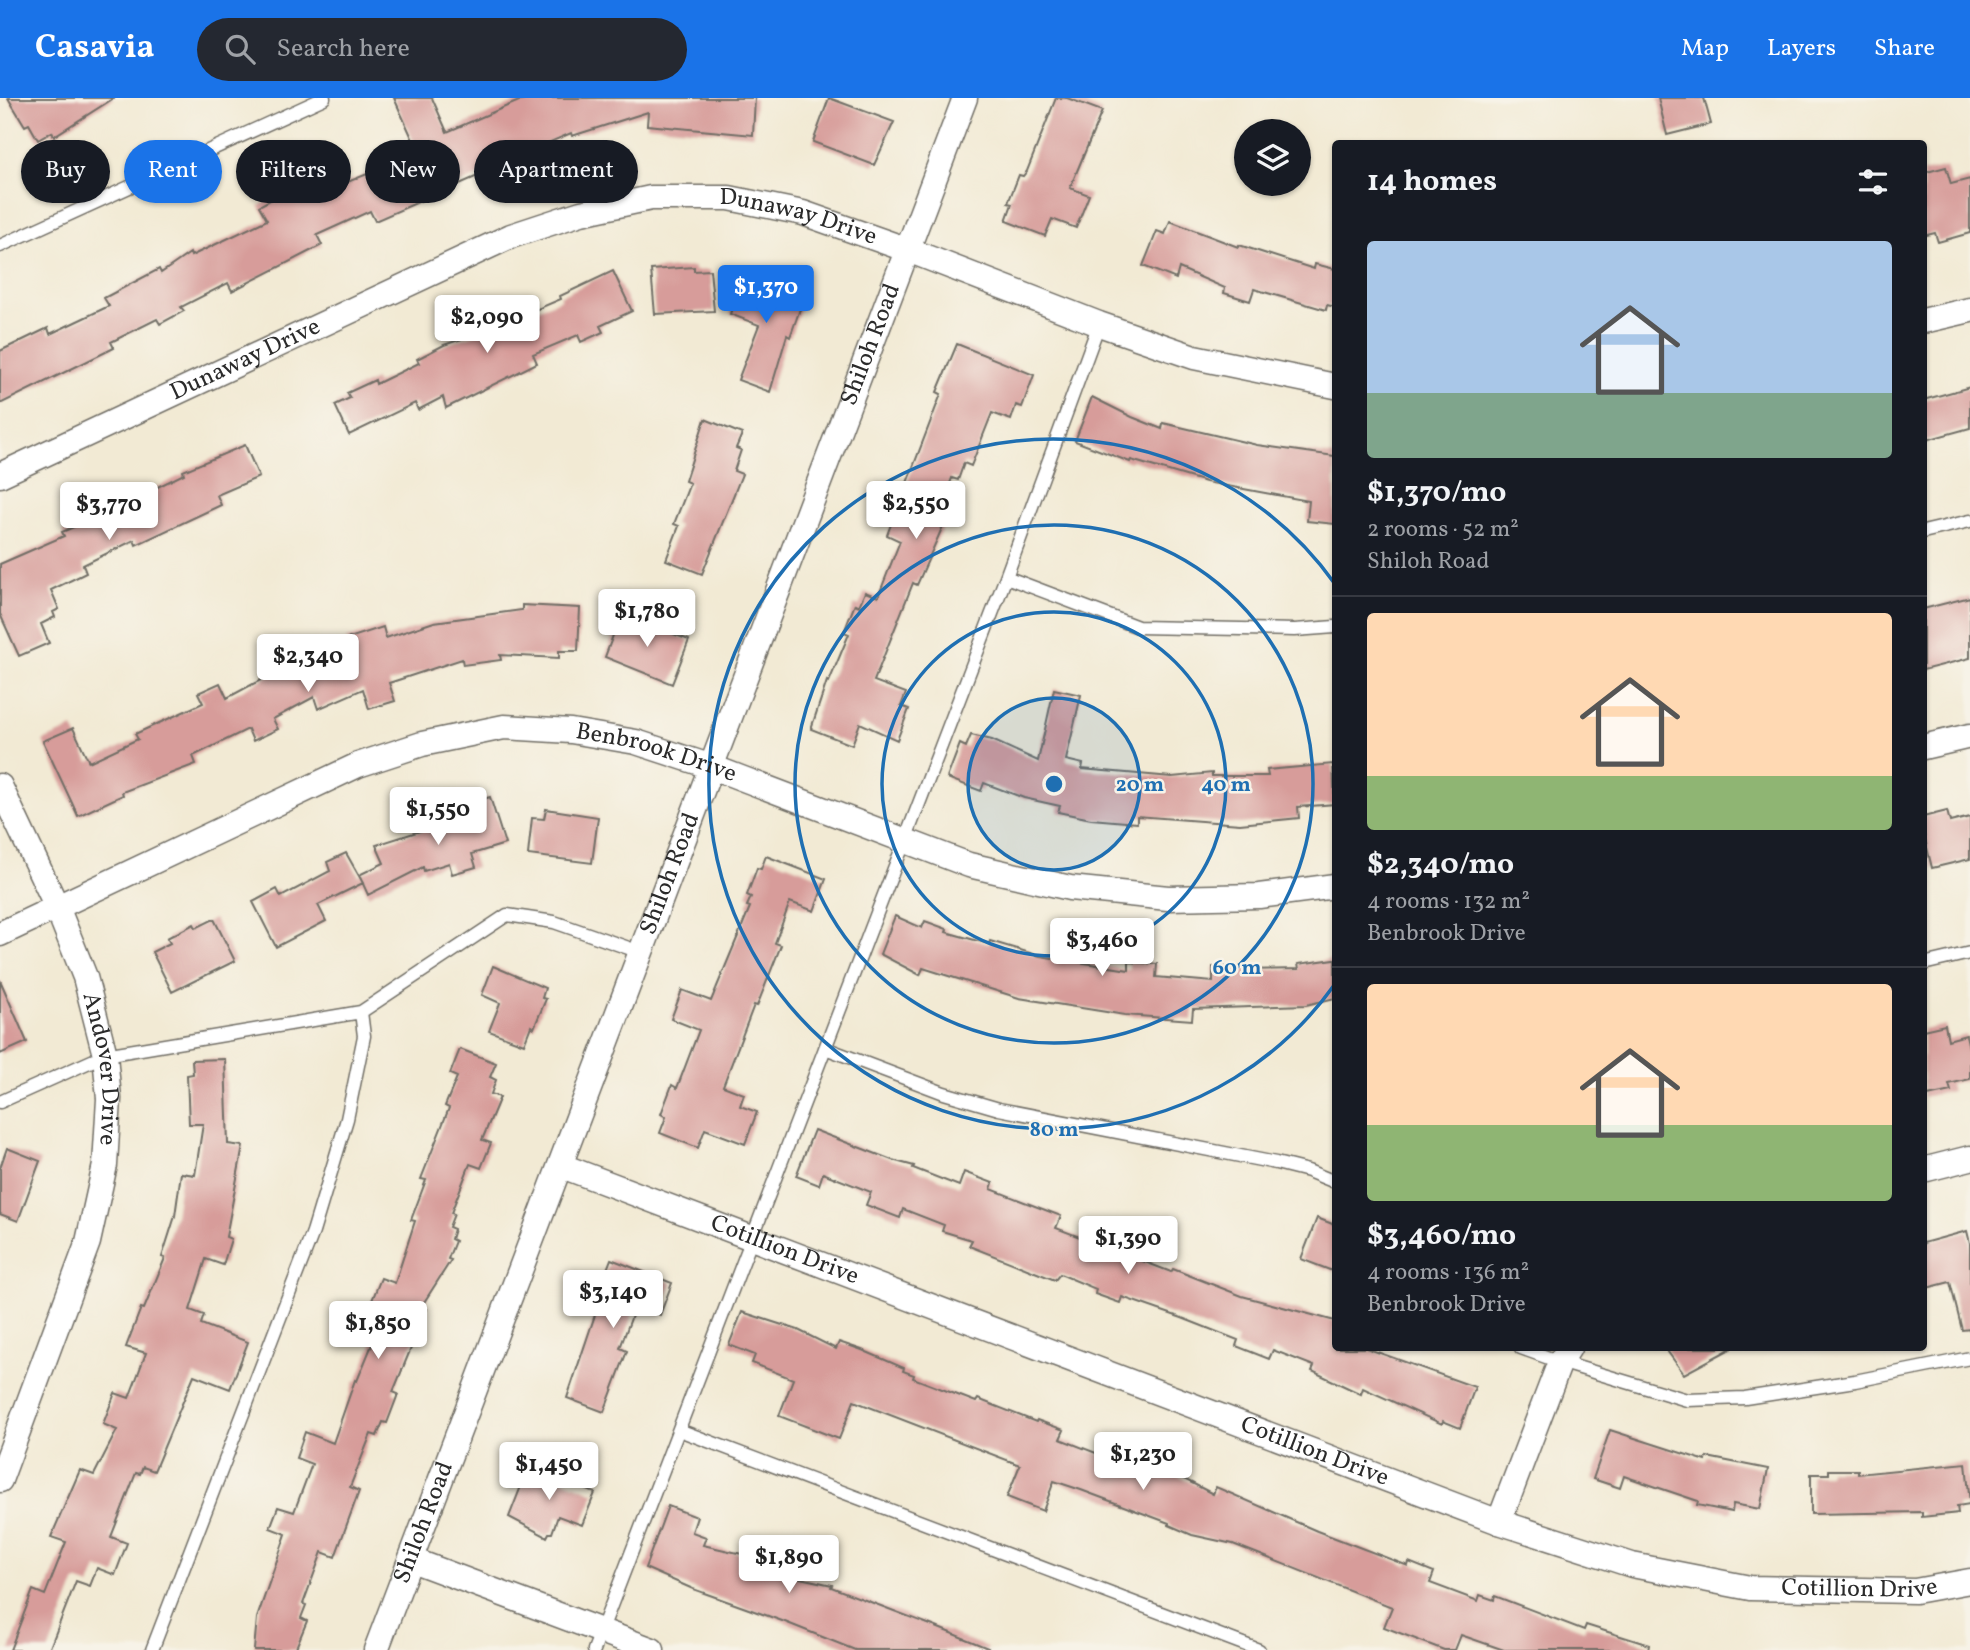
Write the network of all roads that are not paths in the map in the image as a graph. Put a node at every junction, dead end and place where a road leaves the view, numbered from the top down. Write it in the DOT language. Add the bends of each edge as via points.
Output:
graph roads {
  1 [pos="324,98"];
  2 [pos="965,98"];
  3 [pos="0,246"];
  4 [pos="908,250"];
  5 [pos="1970,310"];
  6 [pos="1927,320"];
  7 [pos="1099,324"];
  8 [pos="1332,385"];
  9 [pos="0,475"];
  10 [pos="1970,521"];
  11 [pos="1927,531"];
  12 [pos="1006,577"];
  13 [pos="1332,627"];
  14 [pos="1970,736"];
  15 [pos="1927,746"];
  16 [pos="712,766"];
  17 [pos="0,786"];
  18 [pos="904,841"];
  19 [pos="1332,886"];
  20 [pos="57,906"];
  21 [pos="0,934"];
  22 [pos="640,952"];
  23 [pos="1970,953"];
  24 [pos="1927,963"];
  25 [pos="361,1012"];
  26 [pos="825,1048"];
  27 [pos="105,1055"];
  28 [pos="0,1102"];
  29 [pos="1970,1158"];
  30 [pos="562,1166"];
  31 [pos="1927,1169"];
  32 [pos="1332,1181"];
  33 [pos="751,1238"];
  34 [pos="1540,1351"];
  35 [pos="1565,1355"];
  36 [pos="1970,1358"];
  37 [pos="678,1430"];
  38 [pos="0,1480"];
  39 [pos="1499,1522"];
  40 [pos="411,1560"];
  41 [pos="1970,1581"];
  42 [pos="598,1640"];
  43 [pos="152,1650"];
  44 [pos="376,1650"];
  45 [pos="652,1650"];
  46 [pos="1259,1650"];
  1 -- 3 [label="lane"];
  2 -- 4 [label="street, Shiloh Road"];
  4 -- 7 [label="street, Dunaway Drive"];
  4 -- 9 [label="street, Dunaway Drive" via="803,213 729,198 651,198 580,213 511,236"];
  4 -- 16 [label="street, Shiloh Road"];
  5 -- 6 [label="street"];
  7 -- 8 [label="street, Dunaway Drive" via="1194,356"];
  7 -- 12 [label="lane"];
  10 -- 11 [label="lane"];
  12 -- 13 [label="lane" via="1138,627"];
  12 -- 18 [label="lane"];
  14 -- 15 [label="street"];
  16 -- 18 [label="street, Benbrook Drive"];
  16 -- 20 [label="street, Benbrook Drive" via="636,742 558,730 504,727 422,744 358,765"];
  16 -- 22 [label="street, Shiloh Road"];
  17 -- 20 [label="street, Andover Drive"];
  18 -- 19 [label="street, Benbrook Drive" via="969,865 1070,888 1168,898 1259,896"];
  18 -- 26 [label="lane"];
  20 -- 21 [label="street, Benbrook Drive"];
  20 -- 27 [label="street, Andover Drive" via="85,976"];
  22 -- 25 [label="lane" via="554,922 507,915"];
  22 -- 30 [label="street, Shiloh Road"];
  23 -- 24 [label="lane"];
  25 -- 27 [label="lane"];
  25 -- 43 [label="lane" via="364,1036 347,1119 313,1232"];
  26 -- 32 [label="lane" via="999,1109 1276,1163"];
  26 -- 33 [label="lane"];
  27 -- 28 [label="lane"];
  27 -- 38 [label="street, Andover Drive" via="109,1099 105,1165 88,1242"];
  29 -- 31 [label="street"];
  30 -- 33 [label="street, Cotillion Drive"];
  30 -- 40 [label="street, Shiloh Road"];
  33 -- 37 [label="lane"];
  33 -- 39 [label="street, Cotillion Drive"];
  34 -- 35 [label="lane"];
  35 -- 36 [label="lane" via="1687,1400 1745,1398"];
  35 -- 39 [label="street"];
  37 -- 42 [label="lane"];
  37 -- 46 [label="lane"];
  39 -- 41 [label="street, Cotillion Drive" via="1632,1564 1750,1588 1915,1591"];
  40 -- 42 [label="street"];
  40 -- 44 [label="street, Shiloh Road"];
  42 -- 45 [label="street"];
}
